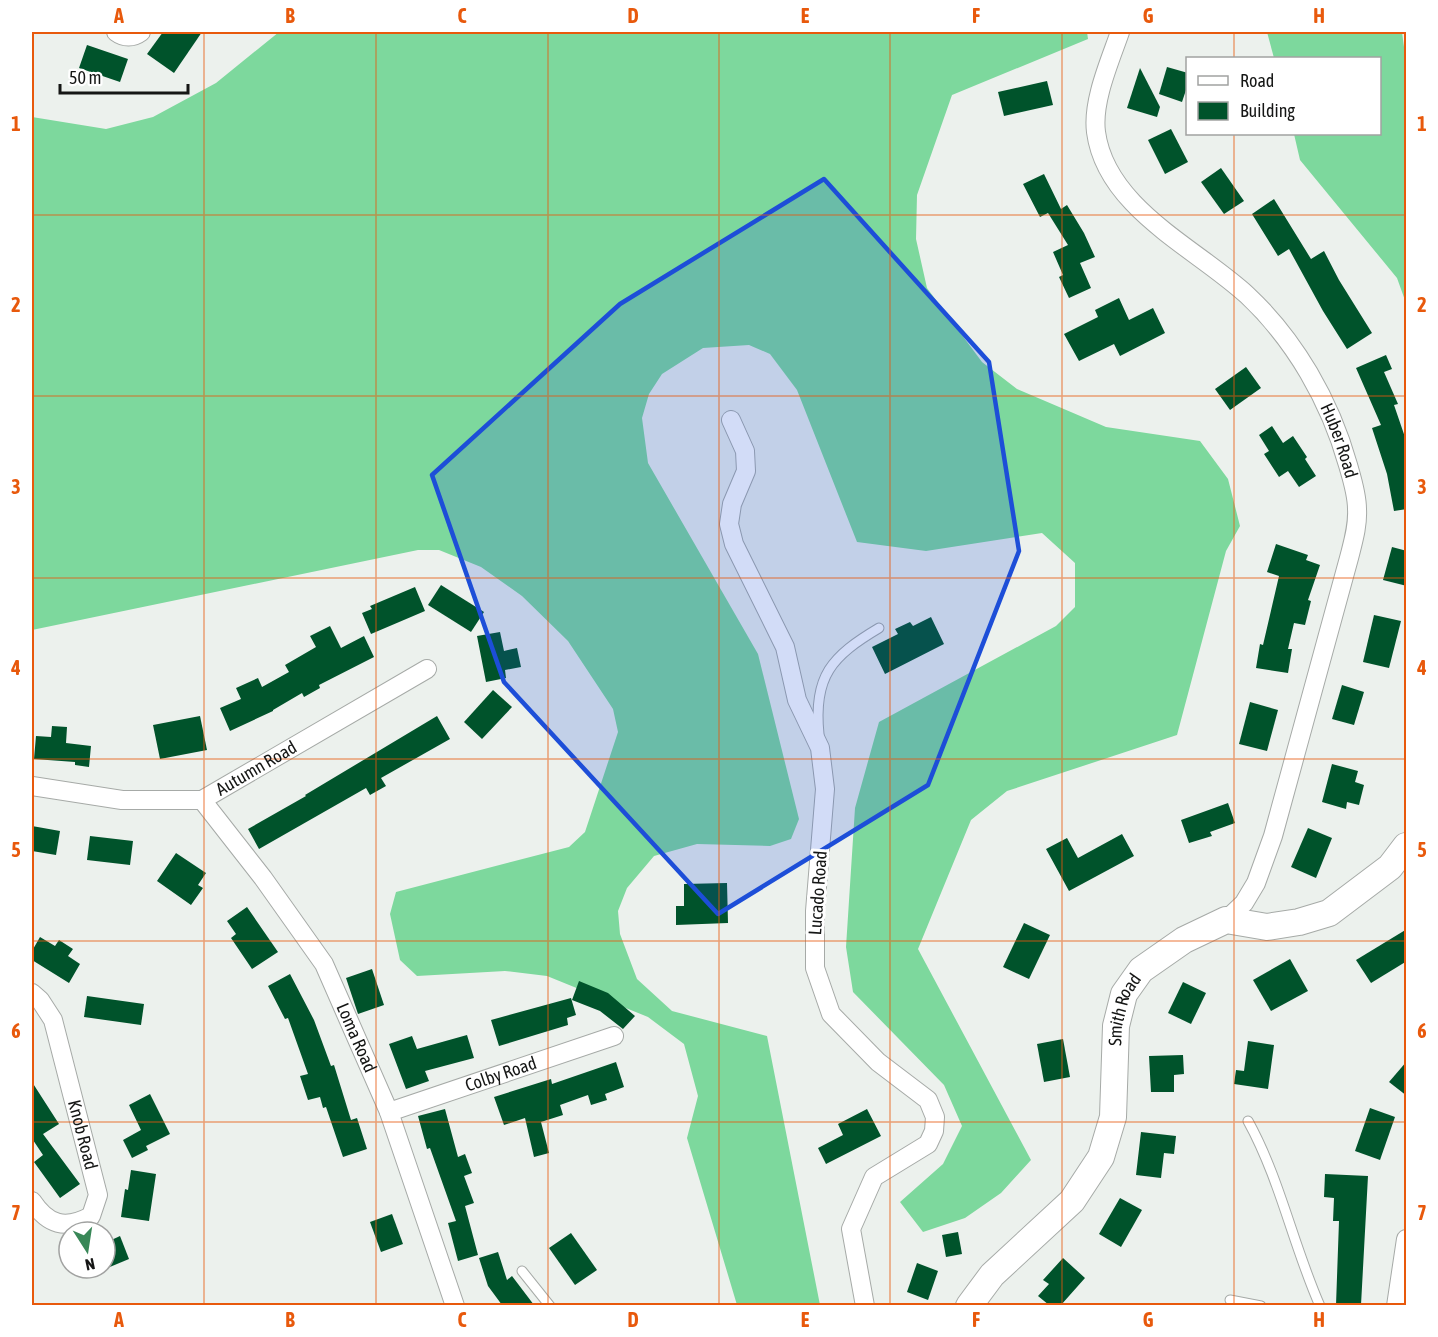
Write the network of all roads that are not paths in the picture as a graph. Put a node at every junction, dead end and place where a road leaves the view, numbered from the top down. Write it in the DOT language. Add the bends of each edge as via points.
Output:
graph roads {
  1 [pos="116,32"];
  2 [pos="141,32"];
  3 [pos="1120,32"];
  4 [pos="731,420"];
  5 [pos="879,628"];
  6 [pos="427,669"];
  7 [pos="820,748"];
  8 [pos="32,786"];
  9 [pos="202,800"];
  10 [pos="1407,846"];
  11 [pos="1226,920"];
  12 [pos="32,993"];
  13 [pos="614,1036"];
  14 [pos="389,1112"];
  15 [pos="1248,1121"];
  16 [pos="32,1201"];
  17 [pos="1407,1239"];
  18 [pos="522,1270"];
  19 [pos="1230,1300"];
  20 [pos="455,1305"];
  21 [pos="550,1305"];
  22 [pos="864,1305"];
  23 [pos="969,1305"];
  24 [pos="1261,1305"];
  25 [pos="1320,1305"];
  26 [pos="1396,1305"];
  1 -- 2 [label="street" via="132,37"];
  3 -- 11 [label="street, Huber Road" via="1095,113 1096,134 1112,177 1132,203 1247,295 1291,345 1326,403 1342,444 1357,508 1349,558 1273,836 1256,883 1244,903"];
  4 -- 7 [label="street, Lucado Road" via="745,451 746,471 732,504 729,524 734,543 785,647 797,700"];
  5 -- 7 [label="lane" via="851,645 827,672 819,691"];
  6 -- 9 [label="street, Autumn Road"];
  7 -- 22 [label="street, Lucado Road" via="825,789 815,911 815,968 831,1014 878,1062 928,1100 936,1117 928,1144 874,1177 852,1228"];
  8 -- 9 [label="street, Autumn Road" via="122,800"];
  9 -- 14 [label="street, Loma Road" via="324,964"];
  10 -- 11 [label="street" via="1390,867 1329,912 1267,927"];
  11 -- 23 [label="street, Smith Road" via="1161,954 1141,970 1124,994 1116,1026 1113,1117 1101,1157 1072,1201 992,1275"];
  12 -- 16 [label="street, Knob Road" via="53,1020 98,1195 91,1216 75,1224 55,1223 40,1213"];
  13 -- 14 [label="street, Colby Road"];
  14 -- 20 [label="street, Loma Road"];
  15 -- 25 [label="lane" via="1263,1148"];
  17 -- 26 [label="street"];
  18 -- 21 [label="lane"];
  19 -- 24 [label="lane"];
}
